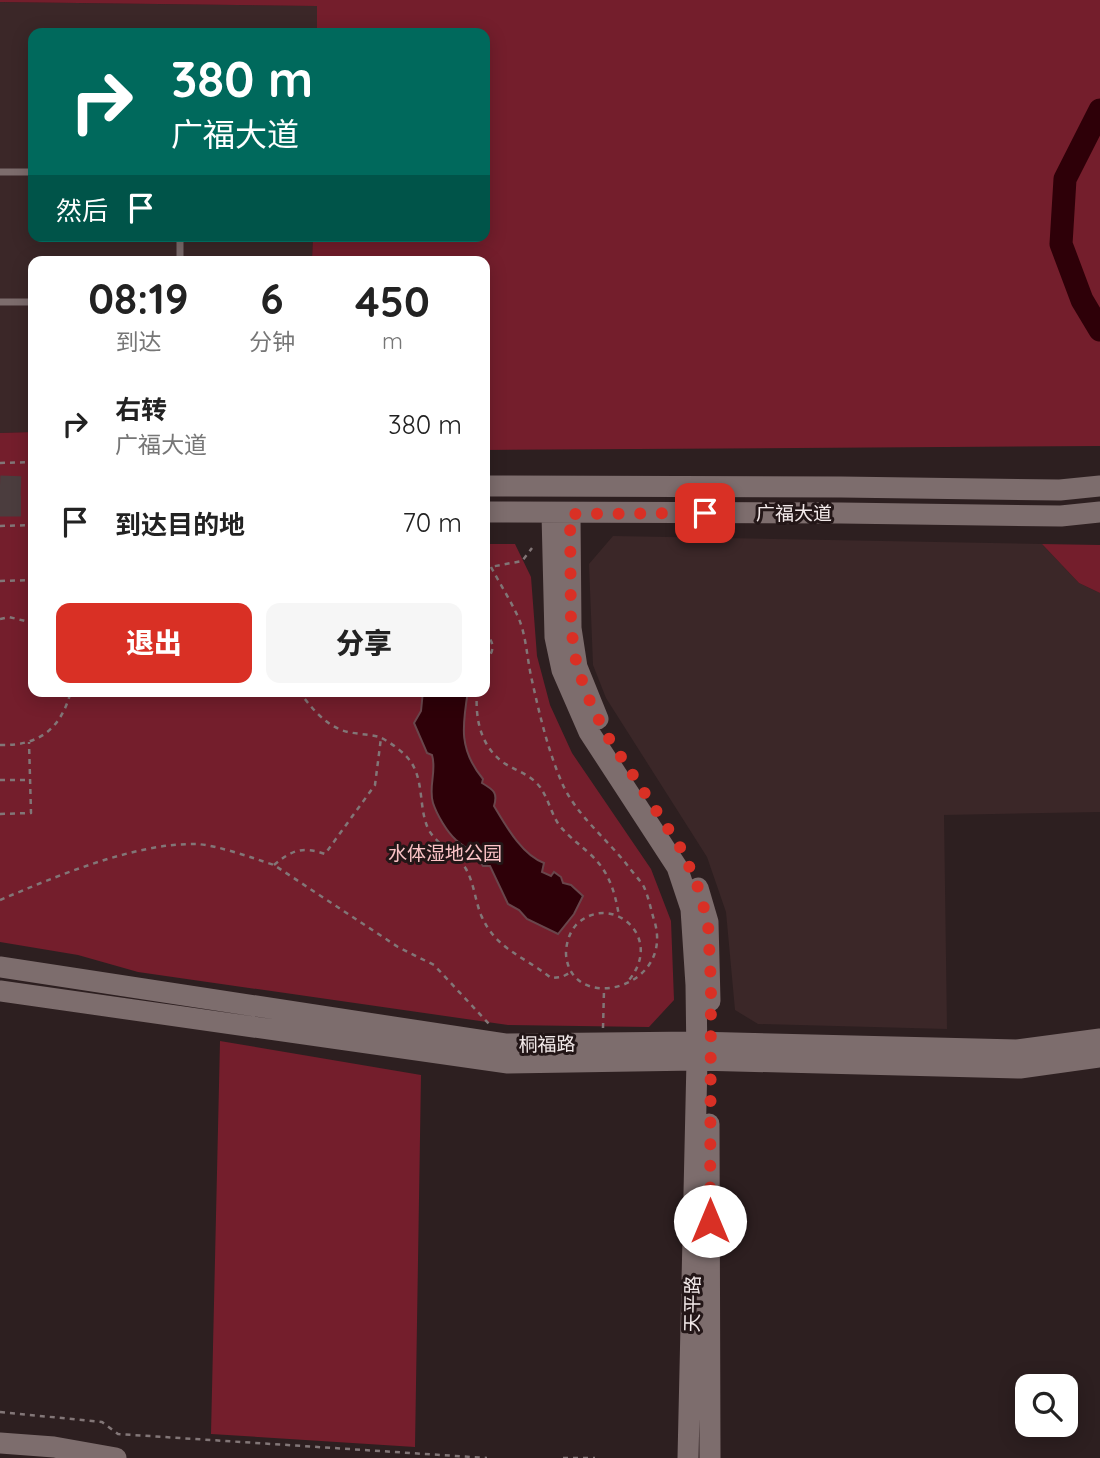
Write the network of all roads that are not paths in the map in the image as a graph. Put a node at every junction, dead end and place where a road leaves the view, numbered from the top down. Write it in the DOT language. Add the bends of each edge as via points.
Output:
graph roads {
  1 [pos="0,172"];
  2 [pos="28,172"];
  3 [pos="0,302"];
  4 [pos="28,302"];
  5 [pos="490,486"];
  6 [pos="1100,486"];
  7 [pos="490,512"];
  8 [pos="1100,512"];
  9 [pos="561,514"];
  10 [pos="0,967"];
  11 [pos="0,991"];
  12 [pos="1100,1039"];
  13 [pos="703,1051"];
  14 [pos="1100,1057"];
  15 [pos="0,1443"];
  16 [pos="116,1458"];
  17 [pos="688,1458"];
  18 [pos="710,1458"];
  1 -- 2 [label="lane"];
  3 -- 4 [label="lane"];
  5 -- 6 [label="street, 广福大道" via="1060,490"];
  7 -- 9 [label="street, 广福大道"];
  8 -- 9 [label="street, 广福大道" via="1061,516"];
  9 -- 13 [label="street, 天平路" via="577,667 606,734 680,847 708,922 711,985"];
  10 -- 13 [label="street, 桐福路" via="505,1044"];
  11 -- 13 [label="street, 桐福路" via="508,1063"];
  12 -- 13 [label="street, 桐福路" via="1017,1051"];
  13 -- 14 [label="street, 桐福路" via="1020,1068"];
  13 -- 17 [label="street, 天平路"];
  13 -- 18 [label="street, 天平路"];
  15 -- 16 [label="street"];
}
